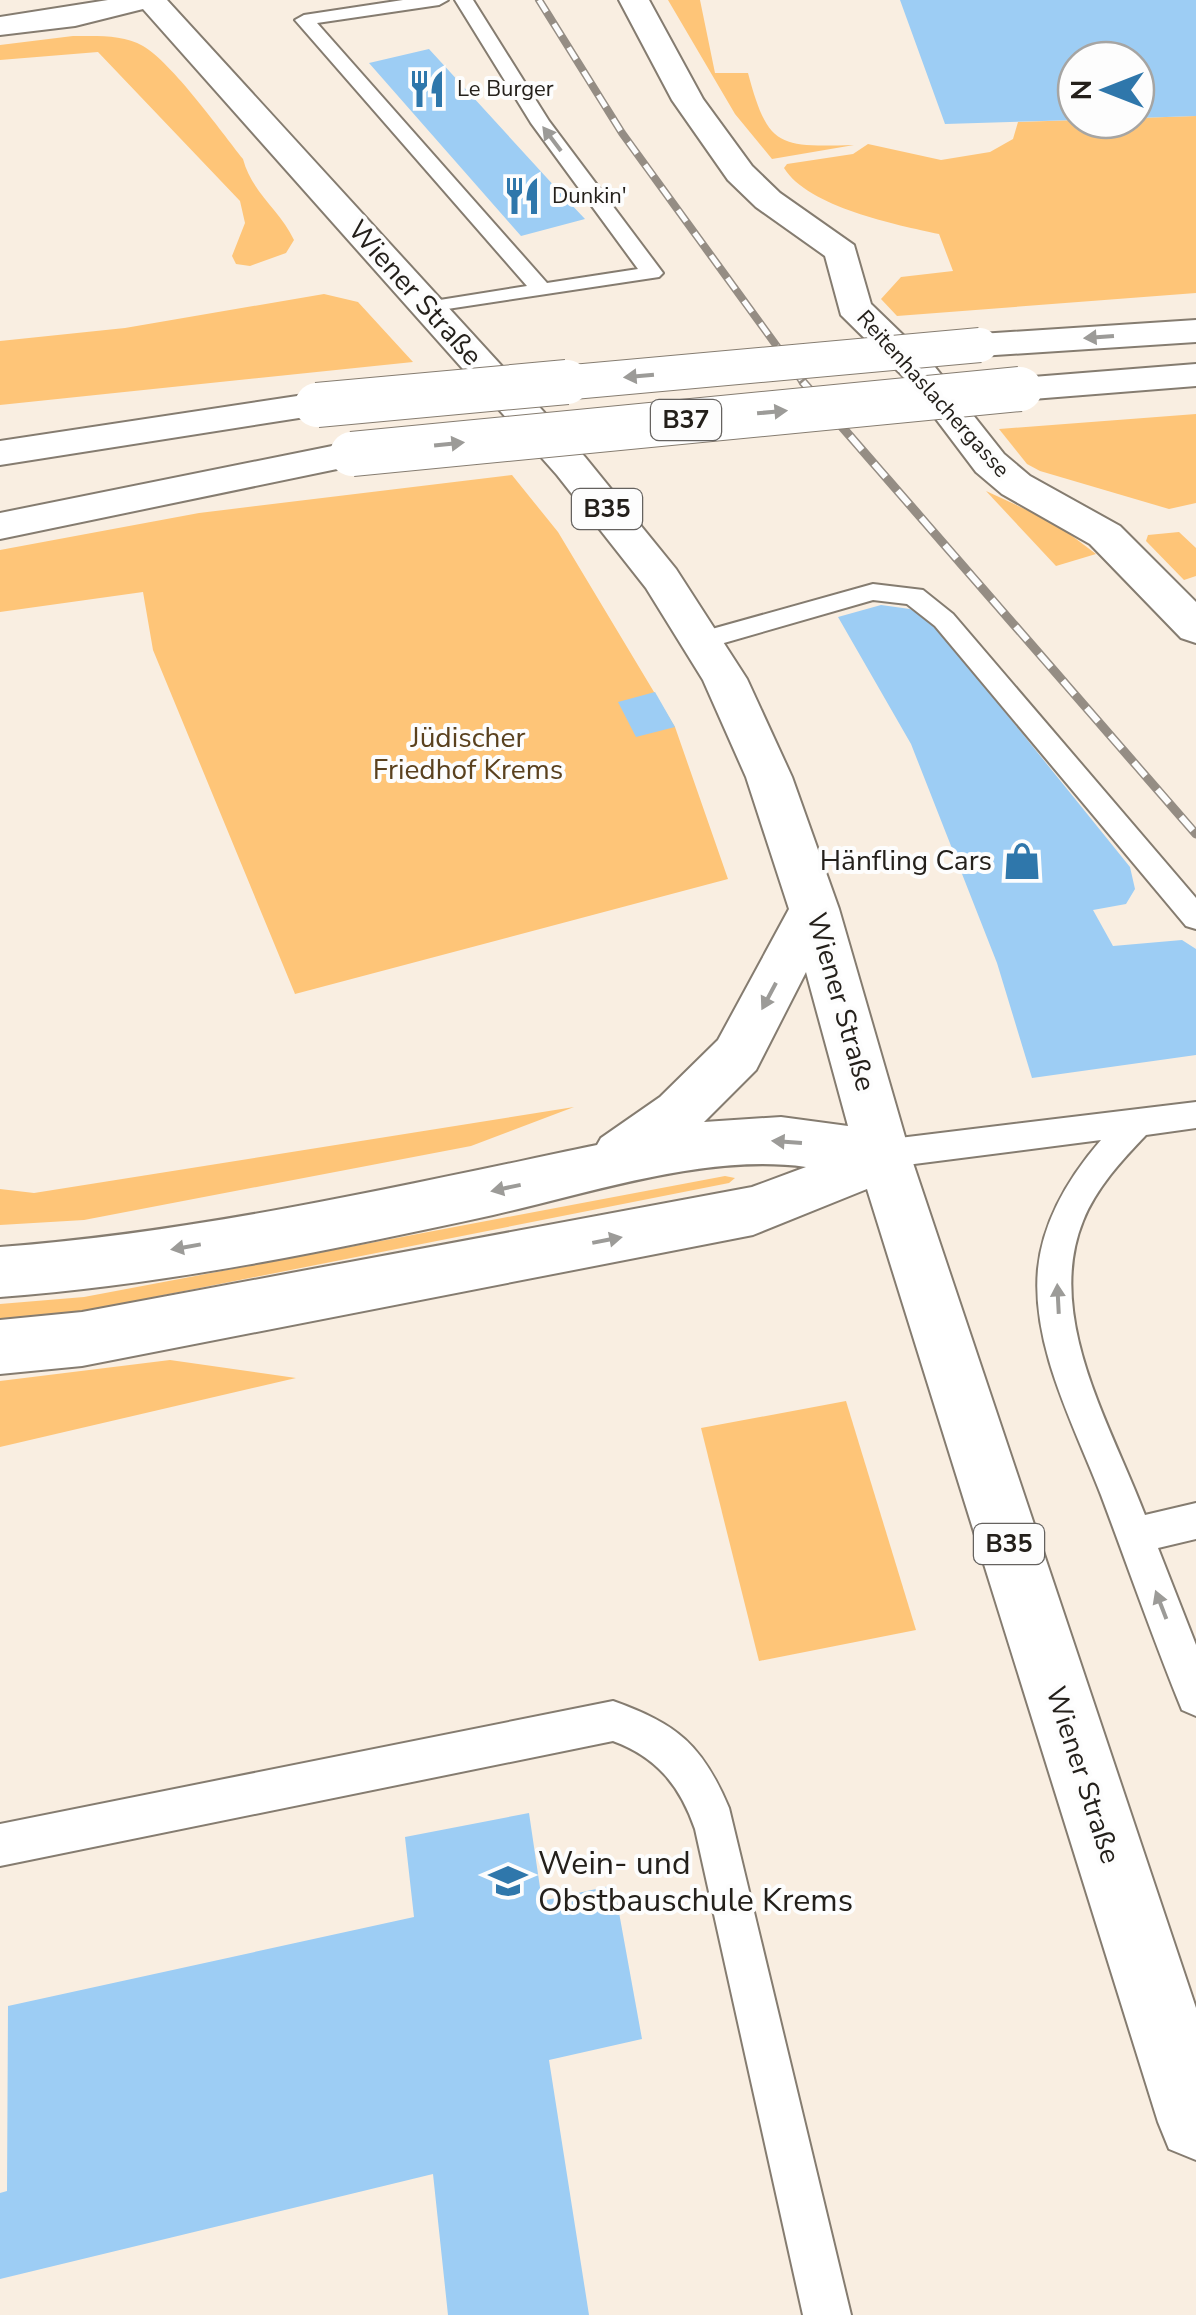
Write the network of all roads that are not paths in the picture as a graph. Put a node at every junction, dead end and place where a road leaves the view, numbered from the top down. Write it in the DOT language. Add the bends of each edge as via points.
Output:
graph roads {
  1 [pos="30,0"];
  2 [pos="148,0"];
  3 [pos="439,0"];
  4 [pos="464,0"];
  5 [pos="634,0"];
  6 [pos="0,4"];
  7 [pos="366,5"];
  8 [pos="0,26"];
  9 [pos="543,291"];
  10 [pos="430,308"];
  11 [pos="1196,330"];
  12 [pos="1196,375"];
  13 [pos="317,406"];
  14 [pos="0,422"];
  15 [pos="0,453"];
  16 [pos="352,454"];
  17 [pos="0,498"];
  18 [pos="0,526"];
  19 [pos="1196,628"];
  20 [pos="703,640"];
  21 [pos="814,909"];
  22 [pos="1196,918"];
  23 [pos="1196,1115"];
  24 [pos="1138,1122"];
  25 [pos="883,1154"];
  26 [pos="601,1167"];
  27 [pos="0,1272"];
  28 [pos="0,1347"];
  29 [pos="1196,1521"];
  30 [pos="1134,1536"];
  31 [pos="1196,1696"];
  32 [pos="0,1845"];
  33 [pos="1196,2122"];
  34 [pos="827,2315"];
  1 -- 6 [label="main road"];
  2 -- 8 [label="main road"];
  2 -- 10 [label="main road, Wiener Straße / B35"];
  3 -- 7 [label="lane"];
  9 -- 4 [label="lane, one-way" via="652,273"];
  5 -- 19 [label="main road, Reitenhaslachergasse" via="688,100 740,173 842,252 854,307 918,370 990,463 1104,535"];
  7 -- 9 [label="lane" via="304,20"];
  9 -- 10 [label="lane"];
  10 -- 20 [label="main road, Wiener Straße / B35" via="622,526"];
  11 -- 13 [label="main road, B37, one-way, bridge"];
  16 -- 12 [label="main road, B37, one-way, bridge"];
  13 -- 14 [label="main road"];
  13 -- 15 [label="main road, B37"];
  16 -- 17 [label="main road, B37"];
  16 -- 18 [label="main road"];
  20 -- 21 [label="main road, Wiener Straße / B35" via="769,777"];
  20 -- 22 [label="lane" via="874,592 914,596 944,620"];
  21 -- 25 [label="main road, Wiener Straße / B35"];
  21 -- 26 [label="main road, one-way" via="737,1055 679,1113"];
  23 -- 24 [label="lane"];
  24 -- 25 [label="lane"];
  30 -- 24 [label="lane, one-way" via="1070,1370 1057,1305 1058,1243 1079,1192"];
  25 -- 26 [label="main road, one-way" via="781,1140"];
  28 -- 25 [label="main road, one-way" via="100,1336 753,1211 824,1186"];
  25 -- 33 [label="main road, Wiener Straße / B35"];
  26 -- 27 [label="main road, one-way" via="408,1209 82,1266"];
  29 -- 30 [label="lane"];
  31 -- 30 [label="lane, one-way"];
  32 -- 34 [label="lane" via="614,1721 654,1734 699,1779 716,1829"];
}
